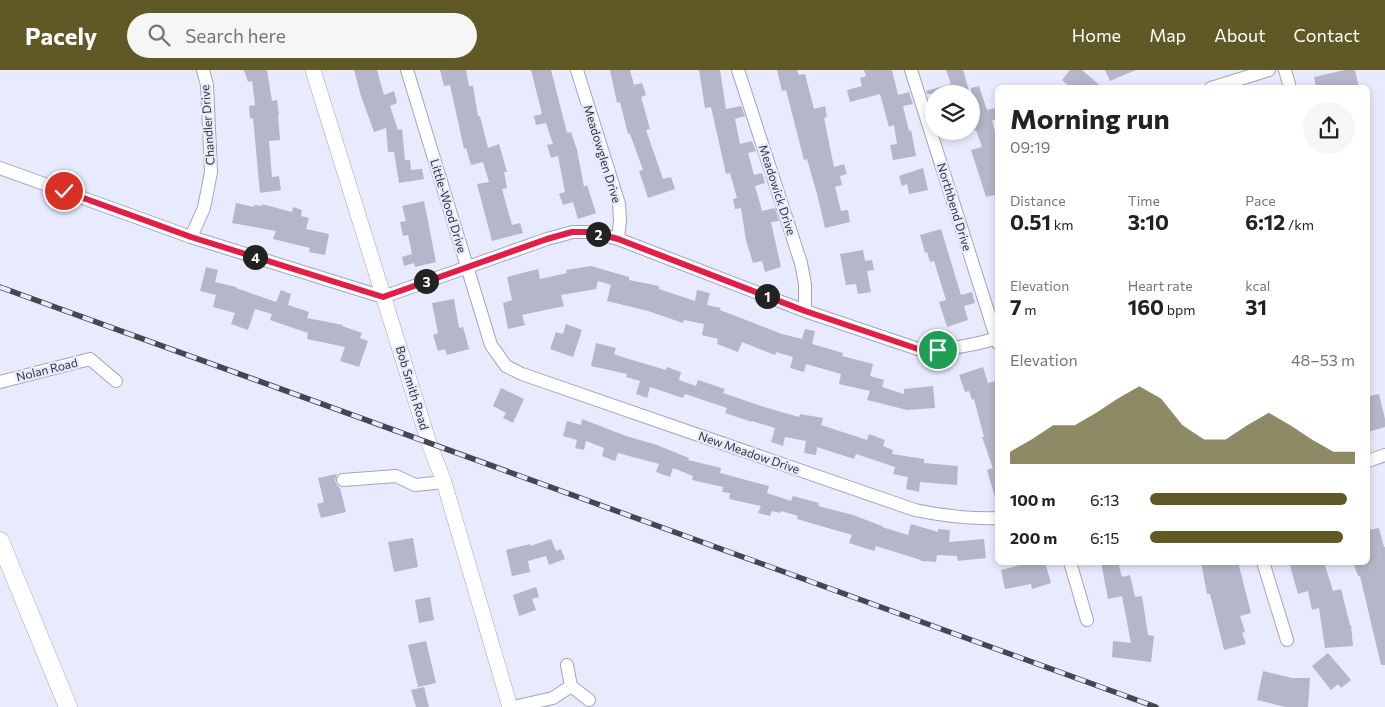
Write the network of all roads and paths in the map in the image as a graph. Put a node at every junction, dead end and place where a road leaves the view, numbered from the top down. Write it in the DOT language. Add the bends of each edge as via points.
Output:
graph roads {
  1 [pos="203,70"];
  2 [pos="313,70"];
  3 [pos="408,70"];
  4 [pos="577,70"];
  5 [pos="738,70"];
  6 [pos="912,70"];
  7 [pos="1270,70"];
  8 [pos="1285,70"];
  9 [pos="1222,85"];
  10 [pos="1289,85"];
  11 [pos="0,168"];
  12 [pos="191,237"];
  13 [pos="618,239"];
  14 [pos="467,266"];
  15 [pos="383,297"];
  16 [pos="805,311"];
  17 [pos="995,334"];
  18 [pos="995,340"];
  19 [pos="506,366"];
  20 [pos="116,381"];
  21 [pos="0,382"];
  22 [pos="1385,457"];
  23 [pos="1370,461"];
  24 [pos="343,480"];
  25 [pos="444,482"];
  26 [pos="995,518"];
  27 [pos="0,540"];
  28 [pos="1071,565"];
  29 [pos="1264,565"];
  30 [pos="1087,620"];
  31 [pos="1287,640"];
  32 [pos="567,664"];
  33 [pos="572,686"];
  34 [pos="589,700"];
  35 [pos="68,707"];
  36 [pos="512,707"];
  1 -- 12 [label="street, Chandler Drive" via="207,84 211,172 204,208"];
  2 -- 15 [label="street, Bob Smith Road"];
  3 -- 14 [label="street, Little-Wood Drive"];
  4 -- 13 [label="street, Meadowglen Drive" via="618,204"];
  5 -- 16 [label="street, Meadowick Drive" via="801,262"];
  6 -- 17 [label="street, Northbend Drive"];
  7 -- 9 [label="street"];
  8 -- 10 [label="street"];
  11 -- 12 [label="street"];
  12 -- 15 [label="street"];
  13 -- 14 [label="street" via="591,232 572,232"];
  13 -- 16 [label="street"];
  14 -- 15 [label="street"];
  14 -- 19 [label="street, Little-Wood Drive" via="491,345"];
  15 -- 25 [label="street, Bob Smith Road"];
  16 -- 18 [label="street" via="918,349 967,347"];
  19 -- 26 [label="street, New Meadow Drive" via="915,510 953,518"];
  20 -- 21 [label="street, Nolan Road" via="90,359"];
  22 -- 23 [label="street"];
  24 -- 25 [label="street" via="396,476 415,485"];
  25 -- 36 [label="street, Bob Smith Road"];
  27 -- 35 [label="main road"];
  28 -- 30 [label="street"];
  29 -- 31 [label="street"];
  32 -- 33 [label="street"];
  33 -- 34 [label="street"];
  33 -- 36 [label="street" via="553,698"];
}
